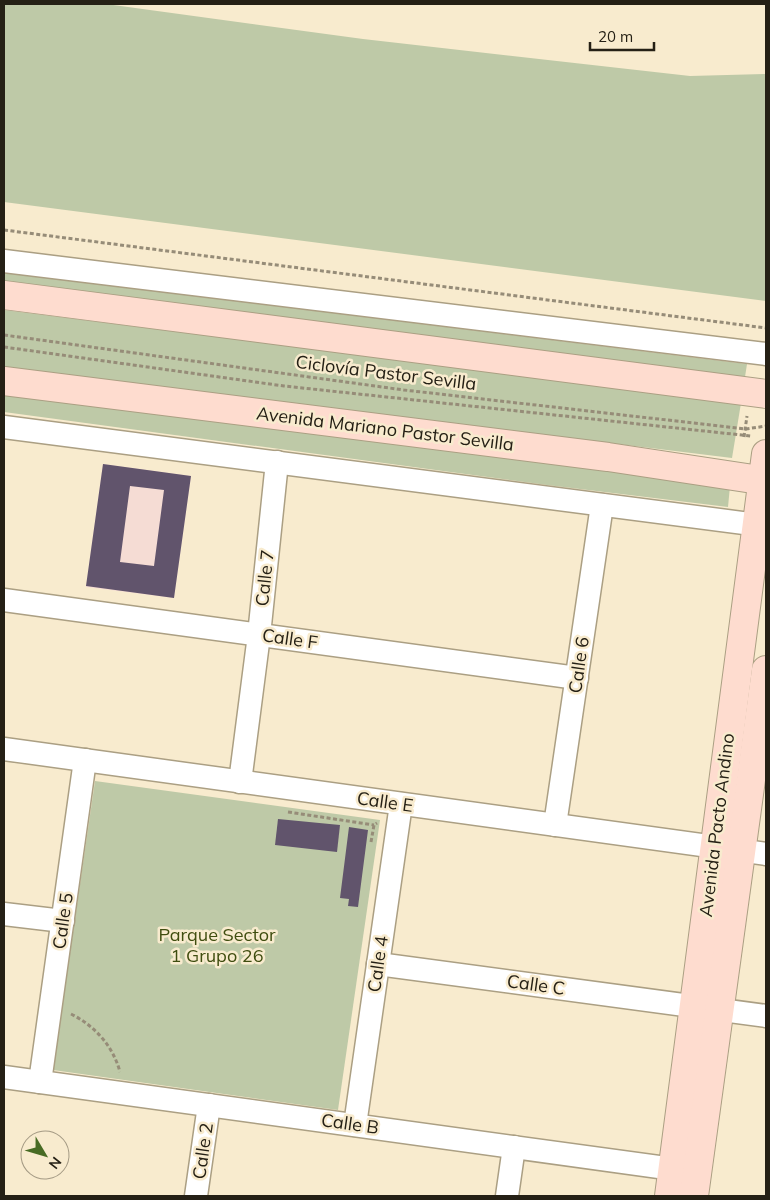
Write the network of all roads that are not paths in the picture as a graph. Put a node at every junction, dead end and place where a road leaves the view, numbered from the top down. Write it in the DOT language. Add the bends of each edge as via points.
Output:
graph roads {
  1 [pos="4,261"];
  2 [pos="4,295"];
  3 [pos="760,353"];
  4 [pos="4,381"];
  5 [pos="758,393"];
  6 [pos="4,427"];
  7 [pos="277,462"];
  8 [pos="758,466"];
  9 [pos="602,505"];
  10 [pos="762,525"];
  11 [pos="4,600"];
  12 [pos="259,635"];
  13 [pos="766,670"];
  14 [pos="577,678"];
  15 [pos="4,749"];
  16 [pos="85,760"];
  17 [pos="240,782"];
  18 [pos="401,804"];
  19 [pos="556,825"];
  20 [pos="714,846"];
  21 [pos="754,852"];
  22 [pos="4,914"];
  23 [pos="62,921"];
  24 [pos="378,964"];
  25 [pos="706,1008"];
  26 [pos="766,1016"];
  27 [pos="4,1077"];
  28 [pos="40,1082"];
  29 [pos="209,1105"];
  30 [pos="355,1125"];
  31 [pos="514,1147"];
  32 [pos="688,1179"];
  33 [pos="196,1196"];
  34 [pos="507,1196"];
  35 [pos="669,1196"];
  1 -- 3 [label="street"];
  2 -- 5 [label="main road"];
  4 -- 8 [label="main road, Avenida Mariano Pastor Sevilla" via="608,457"];
  6 -- 7 [label="street"];
  7 -- 9 [label="street"];
  7 -- 12 [label="street, Calle 7"];
  8 -- 10 [label="main road, Avenida Pacto Andino"];
  9 -- 10 [label="street"];
  9 -- 14 [label="street, Calle 6"];
  10 -- 20 [label="main road, Avenida Pacto Andino"];
  11 -- 12 [label="street, Calle F"];
  12 -- 14 [label="street, Calle F"];
  12 -- 17 [label="street, Calle 7"];
  13 -- 21 [label="main road, Avenida Pacto Andino"];
  14 -- 19 [label="street, Calle 6"];
  15 -- 16 [label="street, Calle E"];
  16 -- 17 [label="street, Calle E"];
  16 -- 23 [label="street, Calle 5"];
  17 -- 18 [label="street, Calle E"];
  18 -- 19 [label="street, Calle E"];
  18 -- 24 [label="street, Calle 4"];
  19 -- 20 [label="street, Calle E"];
  20 -- 21 [label="street, Calle E"];
  20 -- 25 [label="main road, Avenida Pacto Andino"];
  21 -- 25 [label="main road, Avenida Pacto Andino"];
  22 -- 23 [label="street"];
  23 -- 28 [label="street, Calle 5"];
  24 -- 25 [label="street, Calle C"];
  24 -- 30 [label="street, Calle 4"];
  25 -- 26 [label="street, Calle C"];
  25 -- 32 [label="main road, Avenida Pacto Andino"];
  27 -- 28 [label="street, Calle B"];
  28 -- 29 [label="street, Calle B"];
  29 -- 30 [label="street, Calle B"];
  29 -- 33 [label="street, Calle 2"];
  30 -- 31 [label="street, Calle B"];
  31 -- 32 [label="street, Calle B"];
  31 -- 34 [label="street"];
  32 -- 35 [label="main road, Avenida Pacto Andino"];
}
